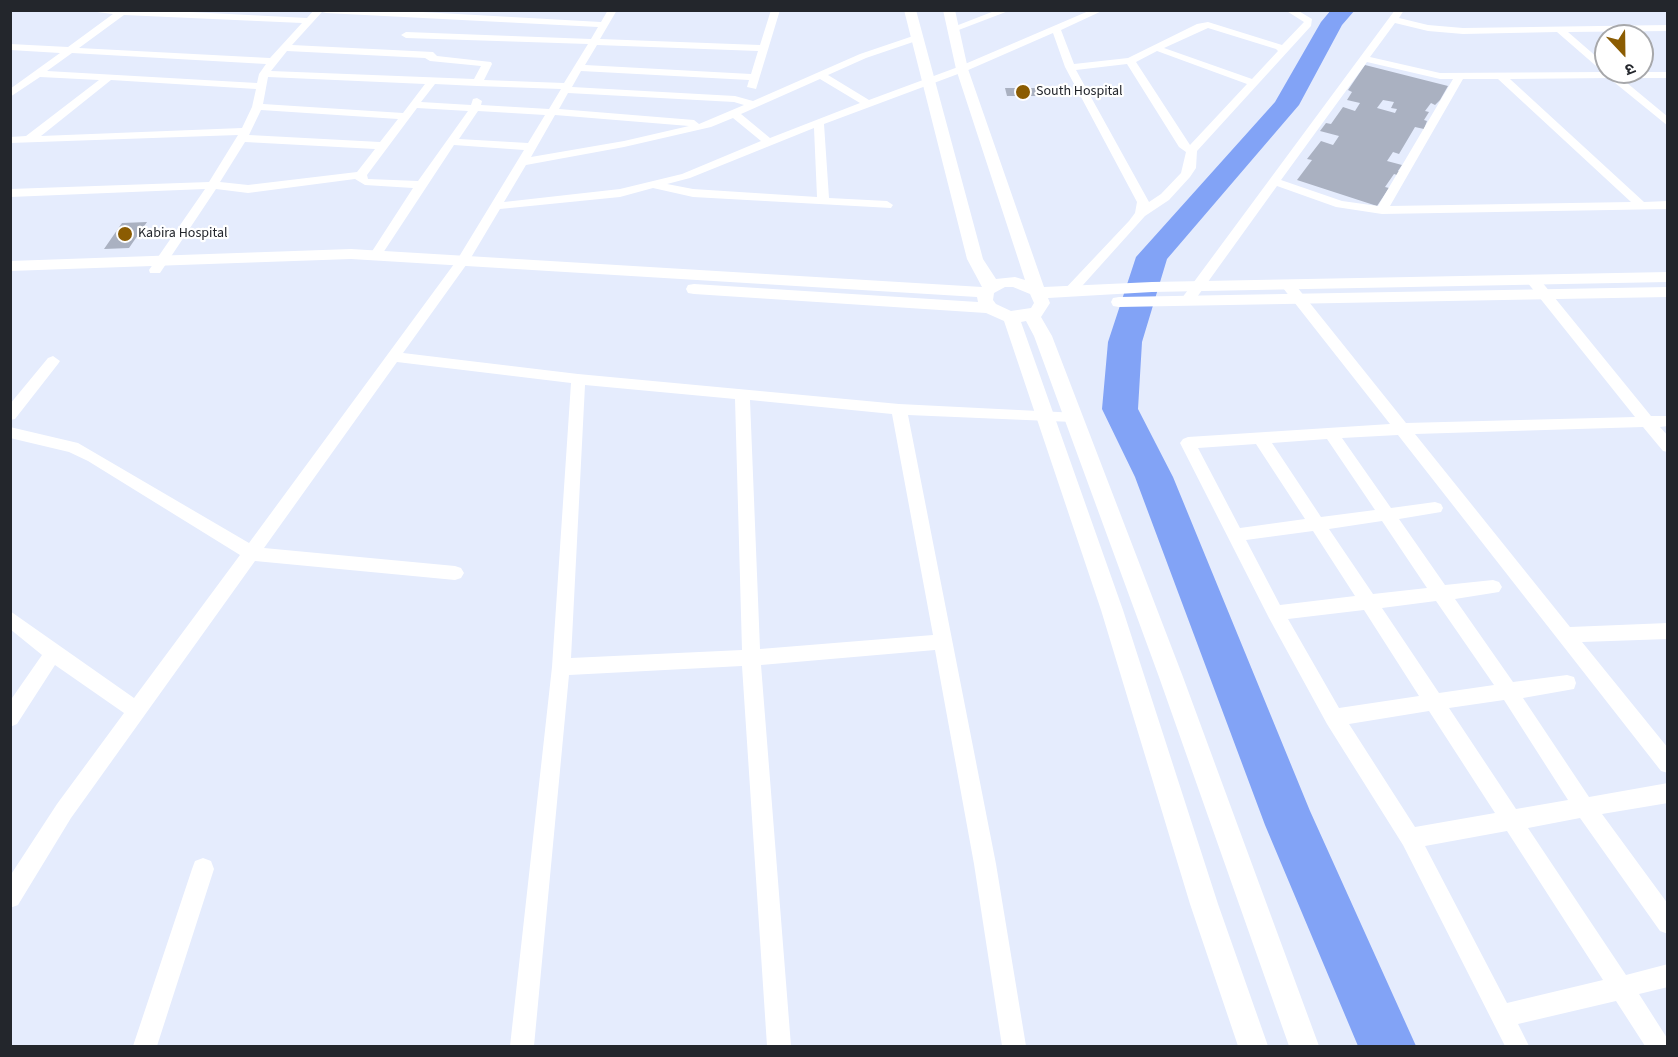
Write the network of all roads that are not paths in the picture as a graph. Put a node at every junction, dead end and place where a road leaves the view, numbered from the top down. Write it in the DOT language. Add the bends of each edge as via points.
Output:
graph roads {
  1 [pos="85,10"];
  2 [pos="258,10"];
  3 [pos="319,10"];
  4 [pos="326,10"];
  5 [pos="561,10"];
  6 [pos="613,10"];
  7 [pos="776,10"];
  8 [pos="910,10"];
  9 [pos="949,10"];
  10 [pos="1007,10"];
  11 [pos="1100,10"];
  12 [pos="1289,10"];
  13 [pos="123,11"];
  14 [pos="1397,15"];
  15 [pos="250,18"];
  16 [pos="309,21"];
  17 [pos="552,23"];
  18 [pos="604,26"];
  19 [pos="1056,28"];
  20 [pos="1668,28"];
  21 [pos="953,29"];
  22 [pos="1560,30"];
  23 [pos="406,35"];
  24 [pos="447,36"];
  25 [pos="916,38"];
  26 [pos="594,42"];
  27 [pos="10,47"];
  28 [pos="284,48"];
  29 [pos="764,48"];
  30 [pos="1155,48"];
  31 [pos="1282,50"];
  32 [pos="67,51"];
  33 [pos="1365,59"];
  34 [pos="1594,60"];
  35 [pos="273,61"];
  36 [pos="1131,61"];
  37 [pos="425,66"];
  38 [pos="1070,67"];
  39 [pos="579,68"];
  40 [pos="962,69"];
  41 [pos="38,74"];
  42 [pos="1594,74"];
  43 [pos="820,75"];
  44 [pos="1459,76"];
  45 [pos="109,77"];
  46 [pos="756,77"];
  47 [pos="1502,77"];
  48 [pos="263,80"];
  49 [pos="432,81"];
  50 [pos="927,82"];
  51 [pos="479,83"];
  52 [pos="1253,83"];
  53 [pos="1622,84"];
  54 [pos="16,86"];
  55 [pos="567,88"];
  56 [pos="10,94"];
  57 [pos="750,103"];
  58 [pos="869,104"];
  59 [pos="414,105"];
  60 [pos="257,107"];
  61 [pos="474,108"];
  62 [pos="552,112"];
  63 [pos="735,114"];
  64 [pos="405,116"];
  65 [pos="819,122"];
  66 [pos="1668,123"];
  67 [pos="707,124"];
  68 [pos="243,135"];
  69 [pos="10,140"];
  70 [pos="28,140"];
  71 [pos="452,142"];
  72 [pos="770,142"];
  73 [pos="384,146"];
  74 [pos="531,147"];
  75 [pos="1192,150"];
  76 [pos="523,162"];
  77 [pos="361,175"];
  78 [pos="1275,182"];
  79 [pos="213,185"];
  80 [pos="421,185"];
  81 [pos="657,185"];
  82 [pos="10,194"];
  83 [pos="823,201"];
  84 [pos="887,205"];
  85 [pos="496,206"];
  86 [pos="1641,206"];
  87 [pos="1668,206"];
  88 [pos="1382,210"];
  89 [pos="1142,213"];
  90 [pos="375,256"];
  91 [pos="159,264"];
  92 [pos="460,265"];
  93 [pos="10,266"];
  94 [pos="1668,277"];
  95 [pos="10,278"];
  96 [pos="1532,279"];
  97 [pos="1288,285"];
  98 [pos="1198,286"];
  99 [pos="1070,292"];
  100 [pos="1668,292"];
  101 [pos="1155,294"];
  102 [pos="1544,294"];
  103 [pos="1089,296"];
  104 [pos="1300,299"];
  105 [pos="1016,301"];
  106 [pos="1187,301"];
  107 [pos="393,357"];
  108 [pos="53,361"];
  109 [pos="578,380"];
  110 [pos="742,393"];
  111 [pos="899,409"];
  112 [pos="10,414"];
  113 [pos="1047,416"];
  114 [pos="1073,417"];
  115 [pos="1668,420"];
  116 [pos="1645,421"];
  117 [pos="1402,429"];
  118 [pos="10,432"];
  119 [pos="1331,434"];
  120 [pos="1261,439"];
  121 [pos="1668,447"];
  122 [pos="1435,508"];
  123 [pos="1384,513"];
  124 [pos="1317,523"];
  125 [pos="1235,535"];
  126 [pos="253,554"];
  127 [pos="455,573"];
  128 [pos="1492,587"];
  129 [pos="1442,595"];
  130 [pos="1370,602"];
  131 [pos="1275,613"];
  132 [pos="10,618"];
  133 [pos="1668,631"];
  134 [pos="1567,635"];
  135 [pos="941,642"];
  136 [pos="53,653"];
  137 [pos="751,658"];
  138 [pos="561,667"];
  139 [pos="1567,683"];
  140 [pos="1509,692"];
  141 [pos="1434,702"];
  142 [pos="137,711"];
  143 [pos="10,718"];
  144 [pos="1334,718"];
  145 [pos="1668,764"];
  146 [pos="1668,793"];
  147 [pos="1585,808"];
  148 [pos="1511,820"];
  149 [pos="1410,838"];
  150 [pos="203,869"];
  151 [pos="10,897"];
  152 [pos="1668,923"];
  153 [pos="1668,975"];
  154 [pos="1620,988"];
  155 [pos="1501,1016"];
  156 [pos="145,1047"];
  157 [pos="522,1047"];
  158 [pos="779,1047"];
  159 [pos="1014,1047"];
  160 [pos="1253,1047"];
  161 [pos="1304,1047"];
  162 [pos="1517,1047"];
  163 [pos="1659,1047"];
  1 -- 13 [label="street"];
  2 -- 15 [label="street"];
  3 -- 16 [label="street"];
  4 -- 17 [label="street"];
  5 -- 17 [label="street"];
  6 -- 18 [label="street"];
  7 -- 29 [label="street"];
  8 -- 25 [label="street"];
  9 -- 21 [label="street"];
  10 -- 21 [label="street"];
  11 -- 19 [label="street"];
  12 -- 31 [label="street" via="1309,21"];
  13 -- 15 [label="street"];
  13 -- 32 [label="street"];
  14 -- 22 [label="street" via="1446,30"];
  14 -- 33 [label="street"];
  15 -- 16 [label="street"];
  16 -- 28 [label="street"];
  17 -- 18 [label="street"];
  18 -- 26 [label="street"];
  19 -- 38 [label="street"];
  19 -- 40 [label="street"];
  20 -- 22 [label="street"];
  21 -- 40 [label="street"];
  22 -- 34 [label="street"];
  23 -- 24 [label="street"];
  24 -- 26 [label="street"];
  24 -- 37 [label="street"];
  25 -- 43 [label="street"];
  25 -- 50 [label="street"];
  26 -- 29 [label="street"];
  26 -- 39 [label="street"];
  27 -- 32 [label="street"];
  28 -- 35 [label="street"];
  28 -- 37 [label="street"];
  29 -- 46 [label="street"];
  30 -- 31 [label="street" via="1208,25"];
  30 -- 36 [label="street"];
  30 -- 52 [label="street"];
  31 -- 52 [label="street"];
  32 -- 35 [label="street"];
  32 -- 41 [label="street"];
  33 -- 44 [label="street" via="1414,72"];
  33 -- 78 [label="street"];
  35 -- 48 [label="street"];
  36 -- 38 [label="street"];
  36 -- 75 [label="street" via="1185,147"];
  37 -- 48 [label="street"];
  37 -- 49 [label="street"];
  37 -- 51 [label="street" via="487,64"];
  38 -- 89 [label="street" via="1143,202"];
  39 -- 46 [label="street"];
  39 -- 55 [label="street"];
  40 -- 50 [label="street"];
  40 -- 105 [label="street"];
  41 -- 45 [label="street"];
  41 -- 54 [label="street"];
  42 -- 47 [label="street"];
  43 -- 57 [label="street"];
  43 -- 58 [label="street"];
  44 -- 47 [label="street"];
  44 -- 88 [label="street"];
  45 -- 48 [label="street"];
  45 -- 70 [label="street"];
  46 -- 57 [label="street"];
  47 -- 86 [label="street"];
  48 -- 60 [label="street"];
  49 -- 51 [label="street"];
  49 -- 59 [label="street"];
  50 -- 58 [label="street"];
  50 -- 105 [label="street" via="975,259"];
  51 -- 55 [label="street"];
  51 -- 61 [label="street"];
  52 -- 75 [label="street"];
  53 -- 66 [label="street"];
  54 -- 56 [label="street"];
  55 -- 57 [label="street"];
  55 -- 62 [label="street"];
  57 -- 63 [label="street"];
  58 -- 65 [label="street"];
  59 -- 61 [label="street"];
  59 -- 64 [label="street"];
  60 -- 64 [label="street"];
  60 -- 68 [label="street"];
  61 -- 62 [label="street"];
  61 -- 71 [label="street"];
  62 -- 67 [label="street"];
  62 -- 74 [label="street"];
  63 -- 67 [label="street"];
  63 -- 72 [label="street"];
  64 -- 73 [label="street"];
  65 -- 72 [label="street"];
  65 -- 83 [label="street"];
  67 -- 76 [label="street"];
  68 -- 70 [label="street"];
  68 -- 73 [label="street"];
  68 -- 79 [label="street"];
  69 -- 70 [label="street"];
  71 -- 74 [label="street"];
  71 -- 80 [label="street"];
  72 -- 81 [label="street"];
  73 -- 77 [label="street"];
  74 -- 76 [label="street"];
  75 -- 89 [label="street" via="1186,175"];
  76 -- 85 [label="street"];
  77 -- 79 [label="street" via="248,189"];
  77 -- 80 [label="street" via="365,182"];
  78 -- 88 [label="street" via="1340,204"];
  78 -- 98 [label="street"];
  79 -- 82 [label="street"];
  79 -- 91 [label="street"];
  80 -- 90 [label="street"];
  81 -- 83 [label="street" via="693,193"];
  81 -- 85 [label="street" via="574,199"];
  83 -- 84 [label="street"];
  85 -- 92 [label="street"];
  86 -- 87 [label="street"];
  86 -- 88 [label="street"];
  89 -- 99 [label="street"];
  90 -- 91 [label="street"];
  90 -- 92 [label="street"];
  91 -- 92 [label="street"];
  91 -- 93 [label="street"];
  91 -- 95 [label="street"];
  92 -- 105 [label="street" via="790,297"];
  92 -- 107 [label="street"];
  94 -- 96 [label="street"];
  96 -- 97 [label="street"];
  96 -- 102 [label="street"];
  97 -- 98 [label="street"];
  97 -- 104 [label="street"];
  98 -- 101 [label="street"];
  98 -- 106 [label="street"];
  99 -- 103 [label="street"];
  99 -- 105 [label="street"];
  100 -- 102 [label="street"];
  101 -- 103 [label="street"];
  101 -- 106 [label="street"];
  102 -- 104 [label="street"];
  102 -- 116 [label="street"];
  103 -- 105 [label="street"];
  104 -- 106 [label="street"];
  104 -- 117 [label="street"];
  105 -- 113 [label="street"];
  105 -- 114 [label="street" via="1043,336"];
  107 -- 109 [label="street"];
  107 -- 126 [label="street"];
  108 -- 112 [label="street"];
  109 -- 110 [label="street"];
  109 -- 138 [label="street"];
  110 -- 111 [label="street"];
  110 -- 137 [label="street"];
  111 -- 113 [label="street"];
  111 -- 135 [label="street"];
  113 -- 114 [label="street"];
  113 -- 160 [label="street"];
  114 -- 161 [label="street"];
  115 -- 116 [label="street"];
  116 -- 117 [label="street"];
  116 -- 121 [label="street"];
  117 -- 119 [label="street"];
  117 -- 134 [label="street"];
  118 -- 126 [label="street" via="73,447"];
  119 -- 120 [label="street"];
  119 -- 123 [label="street"];
  120 -- 124 [label="street"];
  120 -- 125 [label="street" via="1188,443"];
  122 -- 123 [label="street"];
  123 -- 124 [label="street"];
  123 -- 129 [label="street"];
  124 -- 125 [label="street"];
  124 -- 130 [label="street"];
  125 -- 131 [label="street"];
  126 -- 127 [label="street"];
  126 -- 142 [label="street"];
  128 -- 129 [label="street"];
  129 -- 130 [label="street"];
  129 -- 140 [label="street"];
  130 -- 131 [label="street"];
  130 -- 141 [label="street"];
  131 -- 144 [label="street"];
  132 -- 136 [label="street"];
  133 -- 134 [label="street"];
  134 -- 145 [label="street"];
  135 -- 137 [label="street"];
  135 -- 159 [label="street" via="985,864"];
  136 -- 142 [label="street"];
  136 -- 143 [label="street"];
  137 -- 138 [label="street"];
  137 -- 158 [label="street"];
  138 -- 157 [label="street"];
  139 -- 140 [label="street"];
  140 -- 141 [label="street"];
  140 -- 147 [label="street"];
  141 -- 144 [label="street"];
  141 -- 148 [label="street"];
  142 -- 151 [label="street" via="64,811"];
  144 -- 149 [label="street"];
  146 -- 147 [label="street"];
  147 -- 148 [label="street"];
  147 -- 152 [label="street"];
  148 -- 149 [label="street"];
  148 -- 154 [label="street"];
  149 -- 155 [label="street"];
  150 -- 156 [label="street"];
  153 -- 154 [label="street"];
  154 -- 155 [label="street"];
  154 -- 163 [label="street"];
  155 -- 162 [label="street"];
}
